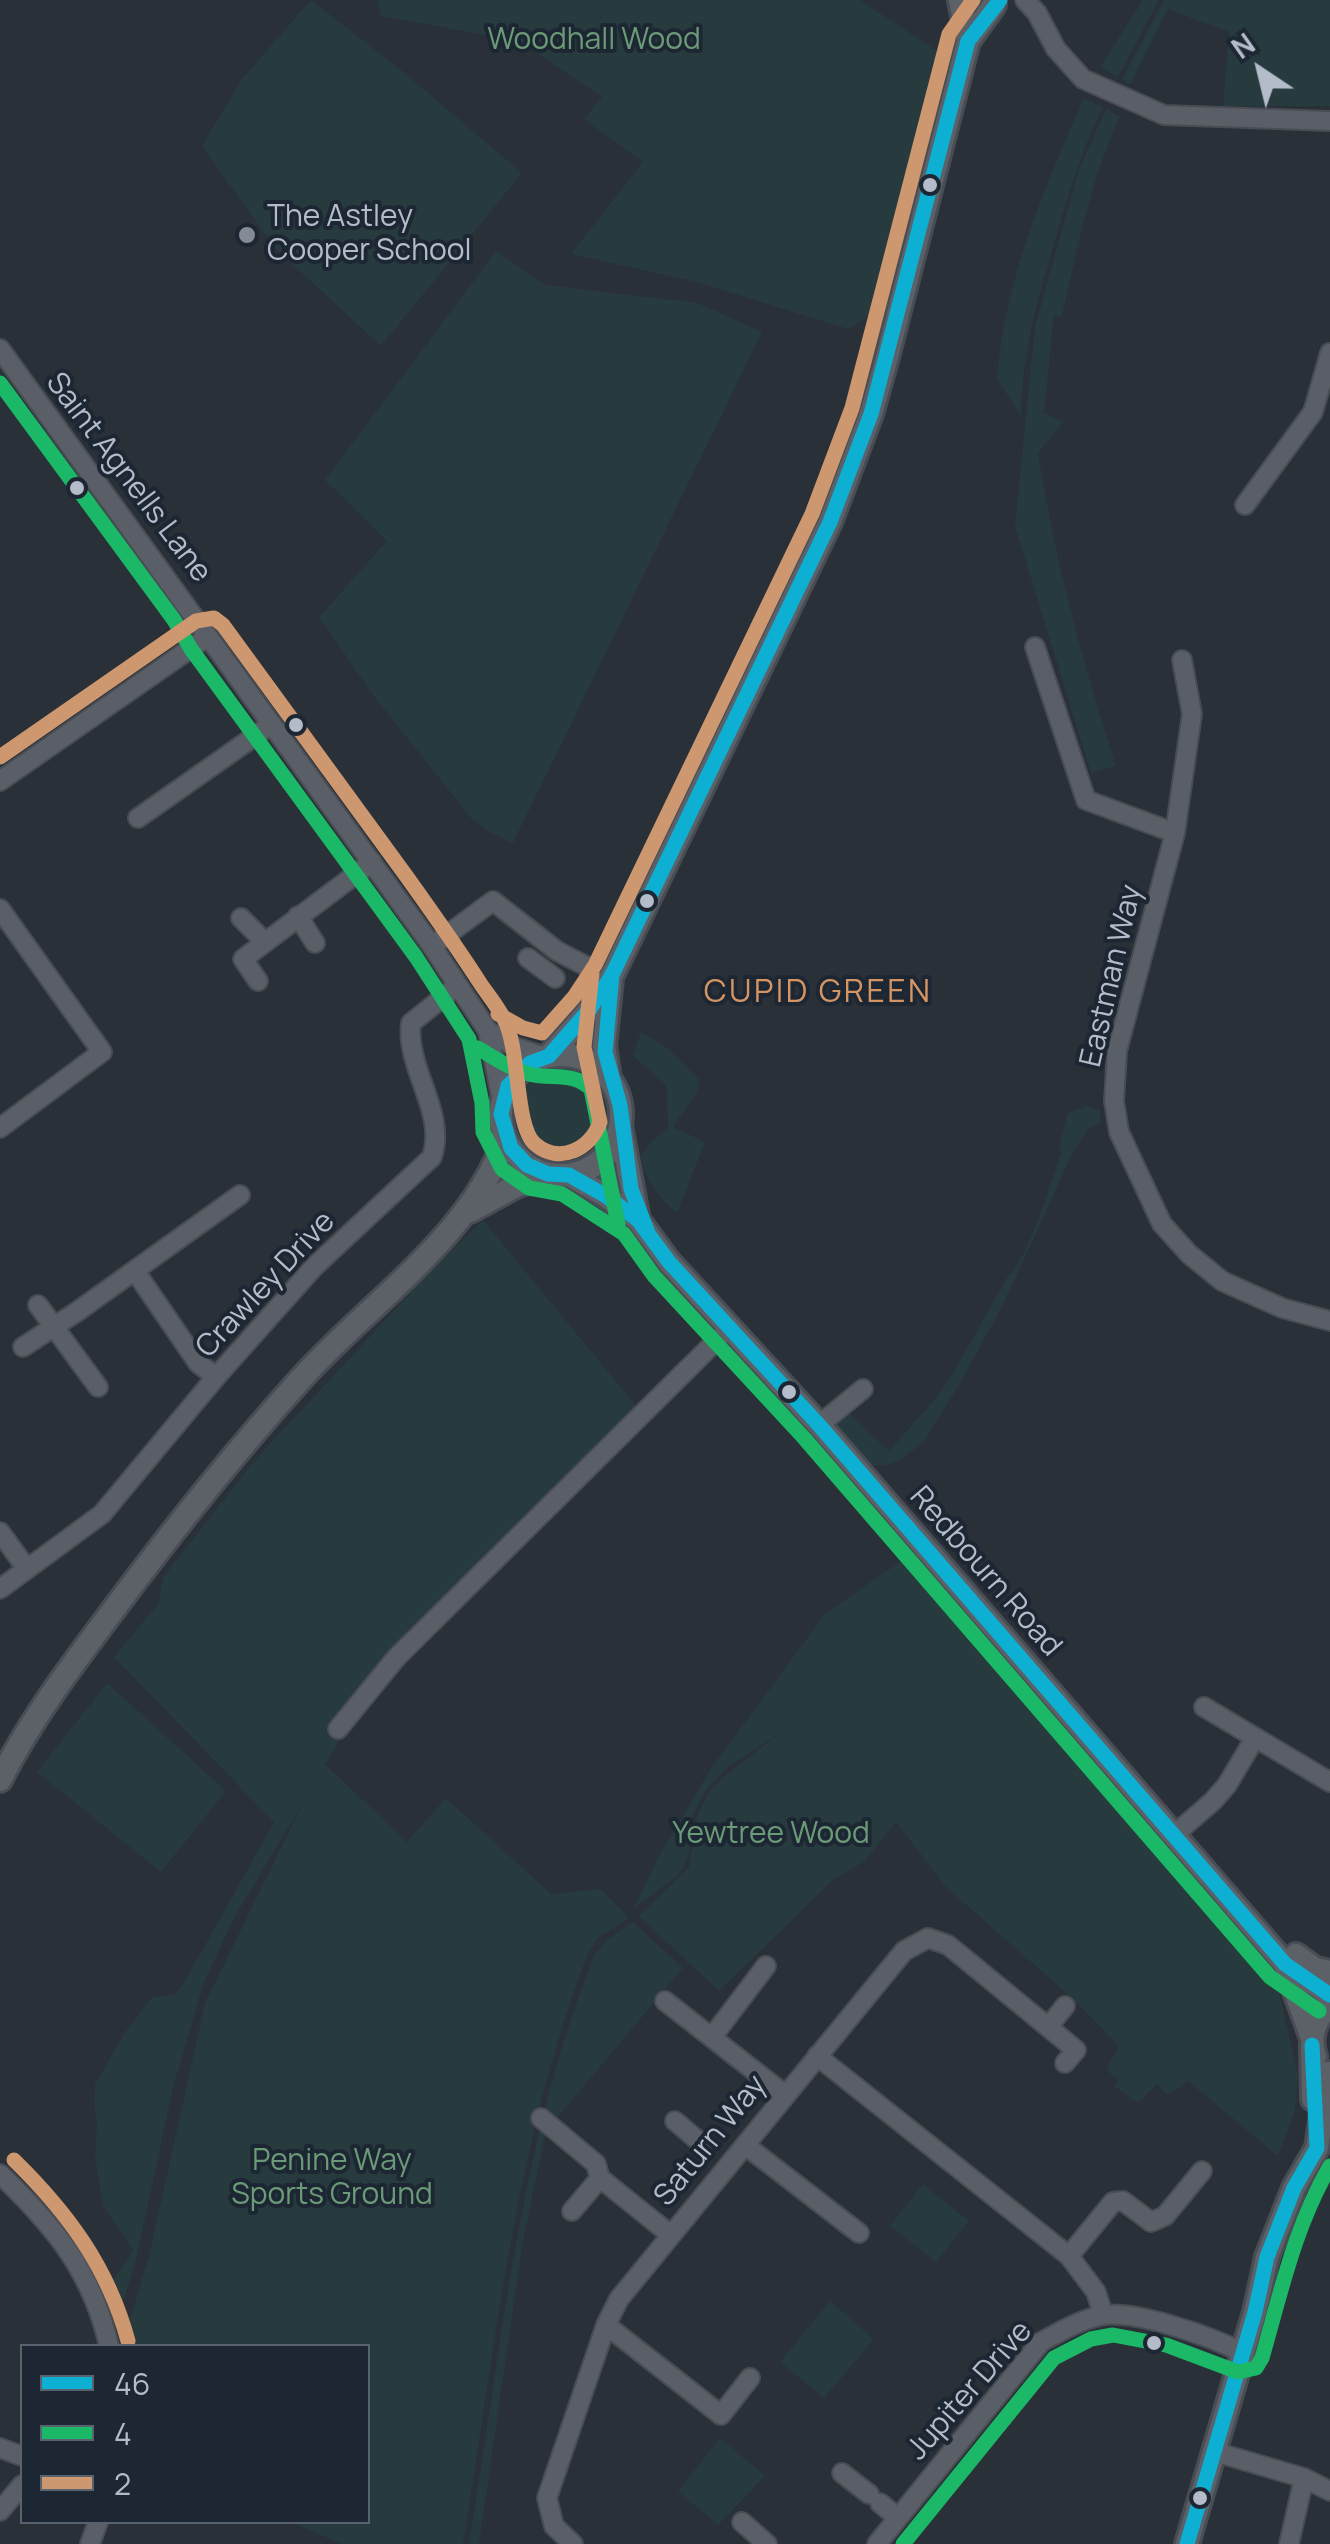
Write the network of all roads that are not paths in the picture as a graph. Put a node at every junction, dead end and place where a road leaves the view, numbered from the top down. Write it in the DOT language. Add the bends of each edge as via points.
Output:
graph roads {
  1 [pos="962,0"];
  2 [pos="1025,0"];
  3 [pos="997,2"];
  4 [pos="968,40"];
  5 [pos="1330,122"];
  6 [pos="0,349"];
  7 [pos="1330,353"];
  8 [pos="1245,505"];
  9 [pos="208,637"];
  10 [pos="1035,648"];
  11 [pos="1182,660"];
  12 [pos="272,724"];
  13 [pos="3,773"];
  14 [pos="138,818"];
  15 [pos="1174,833"];
  16 [pos="372,862"];
  17 [pos="0,909"];
  18 [pos="298,916"];
  19 [pos="241,918"];
  20 [pos="264,940"];
  21 [pos="314,942"];
  22 [pos="432,946"];
  23 [pos="557,951"];
  24 [pos="586,966"];
  25 [pos="541,968"];
  26 [pos="612,975"];
  27 [pos="258,981"];
  28 [pos="458,986"];
  29 [pos="488,1031"];
  30 [pos="547,1056"];
  31 [pos="610,1079"];
  32 [pos="502,1101"];
  33 [pos="620,1126"];
  34 [pos="0,1128"];
  35 [pos="505,1138"];
  36 [pos="558,1174"];
  37 [pos="240,1195"];
  38 [pos="467,1213"];
  39 [pos="638,1220"];
  40 [pos="135,1272"];
  41 [pos="38,1305"];
  42 [pos="1330,1322"];
  43 [pos="54,1326"];
  44 [pos="728,1328"];
  45 [pos="23,1346"];
  46 [pos="216,1377"];
  47 [pos="98,1386"];
  48 [pos="863,1389"];
  49 [pos="819,1425"];
  50 [pos="0,1532"];
  51 [pos="27,1569"];
  52 [pos="0,1589"];
  53 [pos="1204,1707"];
  54 [pos="338,1729"];
  55 [pos="1254,1738"];
  56 [pos="0,1780"];
  57 [pos="1330,1782"];
  58 [pos="1174,1835"];
  59 [pos="1222,1890"];
  60 [pos="1285,1964"];
  61 [pos="766,1966"];
  62 [pos="1330,1972"];
  63 [pos="1330,1995"];
  64 [pos="665,2002"];
  65 [pos="1330,2004"];
  66 [pos="1065,2006"];
  67 [pos="1050,2026"];
  68 [pos="712,2037"];
  69 [pos="1312,2042"];
  70 [pos="818,2056"];
  71 [pos="1065,2063"];
  72 [pos="1329,2073"];
  73 [pos="784,2094"];
  74 [pos="541,2118"];
  75 [pos="675,2121"];
  76 [pos="1330,2125"];
  77 [pos="744,2145"];
  78 [pos="1316,2148"];
  79 [pos="714,2154"];
  80 [pos="1202,2171"];
  81 [pos="0,2174"];
  82 [pos="600,2178"];
  83 [pos="572,2211"];
  84 [pos="860,2233"];
  85 [pos="671,2236"];
  86 [pos="1069,2256"];
  87 [pos="1103,2314"];
  88 [pos="606,2325"];
  89 [pos="109,2344"];
  90 [pos="1242,2353"];
  91 [pos="750,2378"];
  92 [pos="1212,2452"];
  93 [pos="842,2473"];
  94 [pos="1304,2478"];
  95 [pos="20,2488"];
  96 [pos="1330,2491"];
  97 [pos="0,2511"];
  98 [pos="898,2518"];
  99 [pos="742,2522"];
  100 [pos="573,2544"];
  101 [pos="767,2544"];
  102 [pos="876,2544"];
  103 [pos="1187,2544"];
  104 [pos="1289,2544"];
  1 -- 3 [label="main road" via="981,7"];
  1 -- 4 [label="main road"];
  2 -- 5 [label="street" via="1083,79 1164,115"];
  3 -- 4 [label="main road"];
  4 -- 26 [label="main road" via="888,357 830,522"];
  6 -- 9 [label="street, Saint Agnells Lane"];
  7 -- 8 [label="street" via="1313,412"];
  9 -- 12 [label="street, Saint Agnells Lane"];
  9 -- 13 [label="street"];
  10 -- 15 [label="street" via="1086,800"];
  11 -- 15 [label="street, Eastman Way" via="1192,714"];
  12 -- 14 [label="street"];
  12 -- 16 [label="street, Saint Agnells Lane"];
  15 -- 42 [label="street, Eastman Way" via="1117,1051 1114,1101 1121,1139 1162,1224 1188,1254 1222,1282"];
  16 -- 18 [label="street"];
  16 -- 22 [label="street, Saint Agnells Lane"];
  17 -- 34 [label="street" via="102,1052"];
  18 -- 20 [label="street"];
  18 -- 21 [label="street"];
  19 -- 20 [label="street"];
  20 -- 27 [label="street" via="243,959"];
  22 -- 23 [label="street" via="493,901"];
  22 -- 28 [label="street, Saint Agnells Lane"];
  23 -- 24 [label="street"];
  23 -- 25 [label="street"];
  26 -- 30 [label="main road"];
  26 -- 31 [label="main road" via="604,1046"];
  28 -- 29 [label="street, Saint Agnells Lane"];
  28 -- 46 [label="street, Crawley Drive" via="411,1023 408,1043 438,1139 432,1157 314,1267"];
  29 -- 30 [label="street, Saint Agnells Lane" via="515,1048"];
  29 -- 32 [label="street, Saint Agnells Lane"];
  30 -- 31 [label="main road" via="576,1057"];
  30 -- 32 [label="main road" via="517,1073"];
  31 -- 33 [label="main road"];
  32 -- 35 [label="main road"];
  33 -- 36 [label="main road" via="602,1159"];
  33 -- 39 [label="main road, Redbourn Road"];
  35 -- 36 [label="main road" via="518,1157"];
  35 -- 38 [label="main road" via="496,1167"];
  36 -- 38 [label="main road" via="516,1186"];
  36 -- 39 [label="main road, Redbourn Road"];
  37 -- 40 [label="street"];
  38 -- 56 [label="main road" via="302,1377 182,1518 21,1739"];
  39 -- 44 [label="main road, Redbourn Road"];
  40 -- 43 [label="street"];
  40 -- 46 [label="street" via="198,1363"];
  41 -- 43 [label="street"];
  43 -- 45 [label="street"];
  43 -- 47 [label="street"];
  44 -- 49 [label="main road, Redbourn Road"];
  44 -- 54 [label="street" via="396,1658"];
  46 -- 51 [label="street, Crawley Drive" via="102,1514"];
  48 -- 49 [label="street"];
  49 -- 58 [label="main road, Redbourn Road"];
  50 -- 51 [label="street"];
  51 -- 52 [label="street, Crawley Drive"];
  53 -- 55 [label="street"];
  55 -- 57 [label="street"];
  55 -- 58 [label="street" via="1220,1793"];
  58 -- 59 [label="main road, Redbourn Road"];
  59 -- 60 [label="main road, Redbourn Road"];
  59 -- 62 [label="main road" via="1308,1965"];
  60 -- 63 [label="main road, Redbourn Road"];
  60 -- 69 [label="main road, Redbourn Road"];
  61 -- 68 [label="street"];
  64 -- 68 [label="street"];
  65 -- 69 [label="main road"];
  66 -- 67 [label="street"];
  67 -- 70 [label="street, Saturn Way" via="948,1945 928,1938 904,1951"];
  67 -- 71 [label="street, Saturn Way" via="1076,2050"];
  68 -- 73 [label="street"];
  69 -- 72 [label="main road"];
  69 -- 78 [label="main road"];
  70 -- 73 [label="street, Saturn Way"];
  70 -- 86 [label="street"];
  72 -- 78 [label="main road"];
  73 -- 77 [label="street, Saturn Way"];
  74 -- 82 [label="street" via="596,2164"];
  75 -- 79 [label="street"];
  76 -- 78 [label="main road"];
  77 -- 79 [label="street, Saturn Way"];
  77 -- 84 [label="street"];
  78 -- 90 [label="main road"];
  79 -- 85 [label="street, Saturn Way"];
  80 -- 86 [label="street" via="1166,2216 1151,2222 1124,2201 1113,2202"];
  81 -- 89 [label="street" via="62,2238 101,2312"];
  82 -- 83 [label="street"];
  82 -- 85 [label="street"];
  85 -- 88 [label="street, Saturn Way" via="618,2300"];
  86 -- 87 [label="street" via="1096,2292"];
  87 -- 90 [label="street" via="1148,2320"];
  87 -- 98 [label="street, Jupiter Drive" via="1041,2342"];
  88 -- 91 [label="street" via="720,2415"];
  88 -- 100 [label="street, Saturn Way" via="546,2498 554,2526"];
  90 -- 92 [label="main road"];
  92 -- 94 [label="street"];
  92 -- 103 [label="main road"];
  93 -- 98 [label="street"];
  94 -- 96 [label="street"];
  94 -- 104 [label="street"];
  95 -- 97 [label="street"];
  98 -- 102 [label="street, Jupiter Drive"];
  99 -- 101 [label="street"];
}
